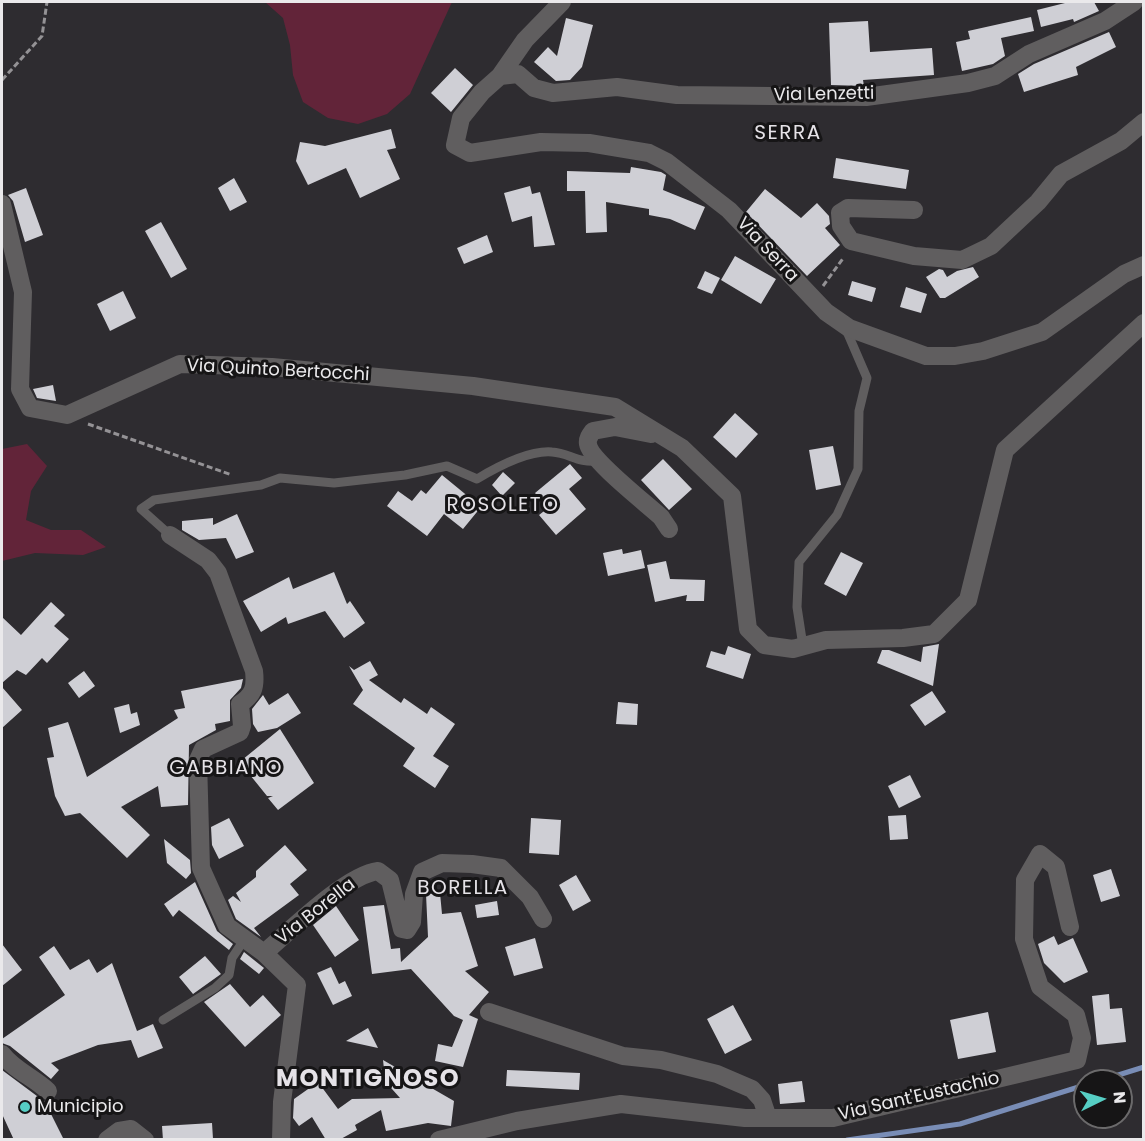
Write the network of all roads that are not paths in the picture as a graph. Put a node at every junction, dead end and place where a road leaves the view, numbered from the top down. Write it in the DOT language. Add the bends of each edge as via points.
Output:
graph roads {
  1 [pos="562,2"];
  2 [pos="1134,2"];
  3 [pos="500,76"];
  4 [pos="1143,122"];
  5 [pos="2,204"];
  6 [pos="914,210"];
  7 [pos="1143,265"];
  8 [pos="1143,323"];
  9 [pos="844,324"];
  10 [pos="664,437"];
  11 [pos="597,461"];
  12 [pos="669,529"];
  13 [pos="170,534"];
  14 [pos="803,646"];
  15 [pos="543,919"];
  16 [pos="1070,927"];
  17 [pos="244,940"];
  18 [pos="264,953"];
  19 [pos="489,1012"];
  20 [pos="163,1020"];
  21 [pos="2,1054"];
  22 [pos="48,1090"];
  23 [pos="768,1118"];
  24 [pos="107,1140"];
  25 [pos="145,1140"];
  26 [pos="281,1140"];
  27 [pos="439,1140"];
  1 -- 3 [label="street" via="525,40"];
  2 -- 3 [label="street, Via Lenzetti" via="1105,21 1029,54 995,76 866,97 677,95 617,87 553,93 534,88 518,74"];
  3 -- 9 [label="street, Via Serra" via="461,118 455,145 470,153 541,142 589,143 649,153 668,162 729,210 810,298"];
  4 -- 6 [label="street" via="1121,141 1060,174 1038,202 991,246 962,260 914,256 851,241 841,226 840,213 848,208"];
  5 -- 10 [label="street, Via Quinto Bertocchi" via="23,291 20,389 30,408 67,416 180,364 261,367 474,386 615,407"];
  7 -- 9 [label="street, Via Serra" via="1124,274 1042,332 983,351 926,356"];
  8 -- 14 [label="street, Via Quinto Bertocchi" via="1005,450 968,600 934,634 826,640"];
  9 -- 14 [label="lane" via="867,378 859,411 858,469 837,515 799,562 797,607"];
  10 -- 11 [label="street" via="615,427 593,431 588,446"];
  10 -- 14 [label="street, Via Quinto Bertocchi" via="682,447 732,496 748,629 764,645 793,649"];
  11 -- 12 [label="street" via="662,517"];
  11 -- 13 [label="lane" via="582,462 552,452 505,462 477,478 447,466 334,483 280,478 261,485 154,500 141,509"];
  13 -- 17 [label="street" via="208,560 218,573 254,671 256,684 252,696 240,704 240,732 203,749 198,760 201,868 227,926"];
  15 -- 18 [label="street, Via Borella" via="530,897 501,868 442,863 422,873 407,930 402,928 390,880 378,871 366,873 324,902"];
  16 -- 23 [label="street, Via Sant'Eustachio" via="1056,867 1040,854 1025,880 1024,939 1040,987 1076,1015 1082,1038 1077,1060 833,1118"];
  17 -- 18 [label="street"];
  17 -- 20 [label="lane" via="232,958 229,975"];
  18 -- 26 [label="street" via="297,985"];
  19 -- 23 [label="street" via="623,1056 661,1060 717,1074 752,1089 762,1100"];
  21 -- 22 [label="street" via="8,1063"];
  23 -- 27 [label="street, Via Sant'Eustachio" via="621,1104 517,1121"];
  24 -- 25 [label="street" via="131,1129"];
}
